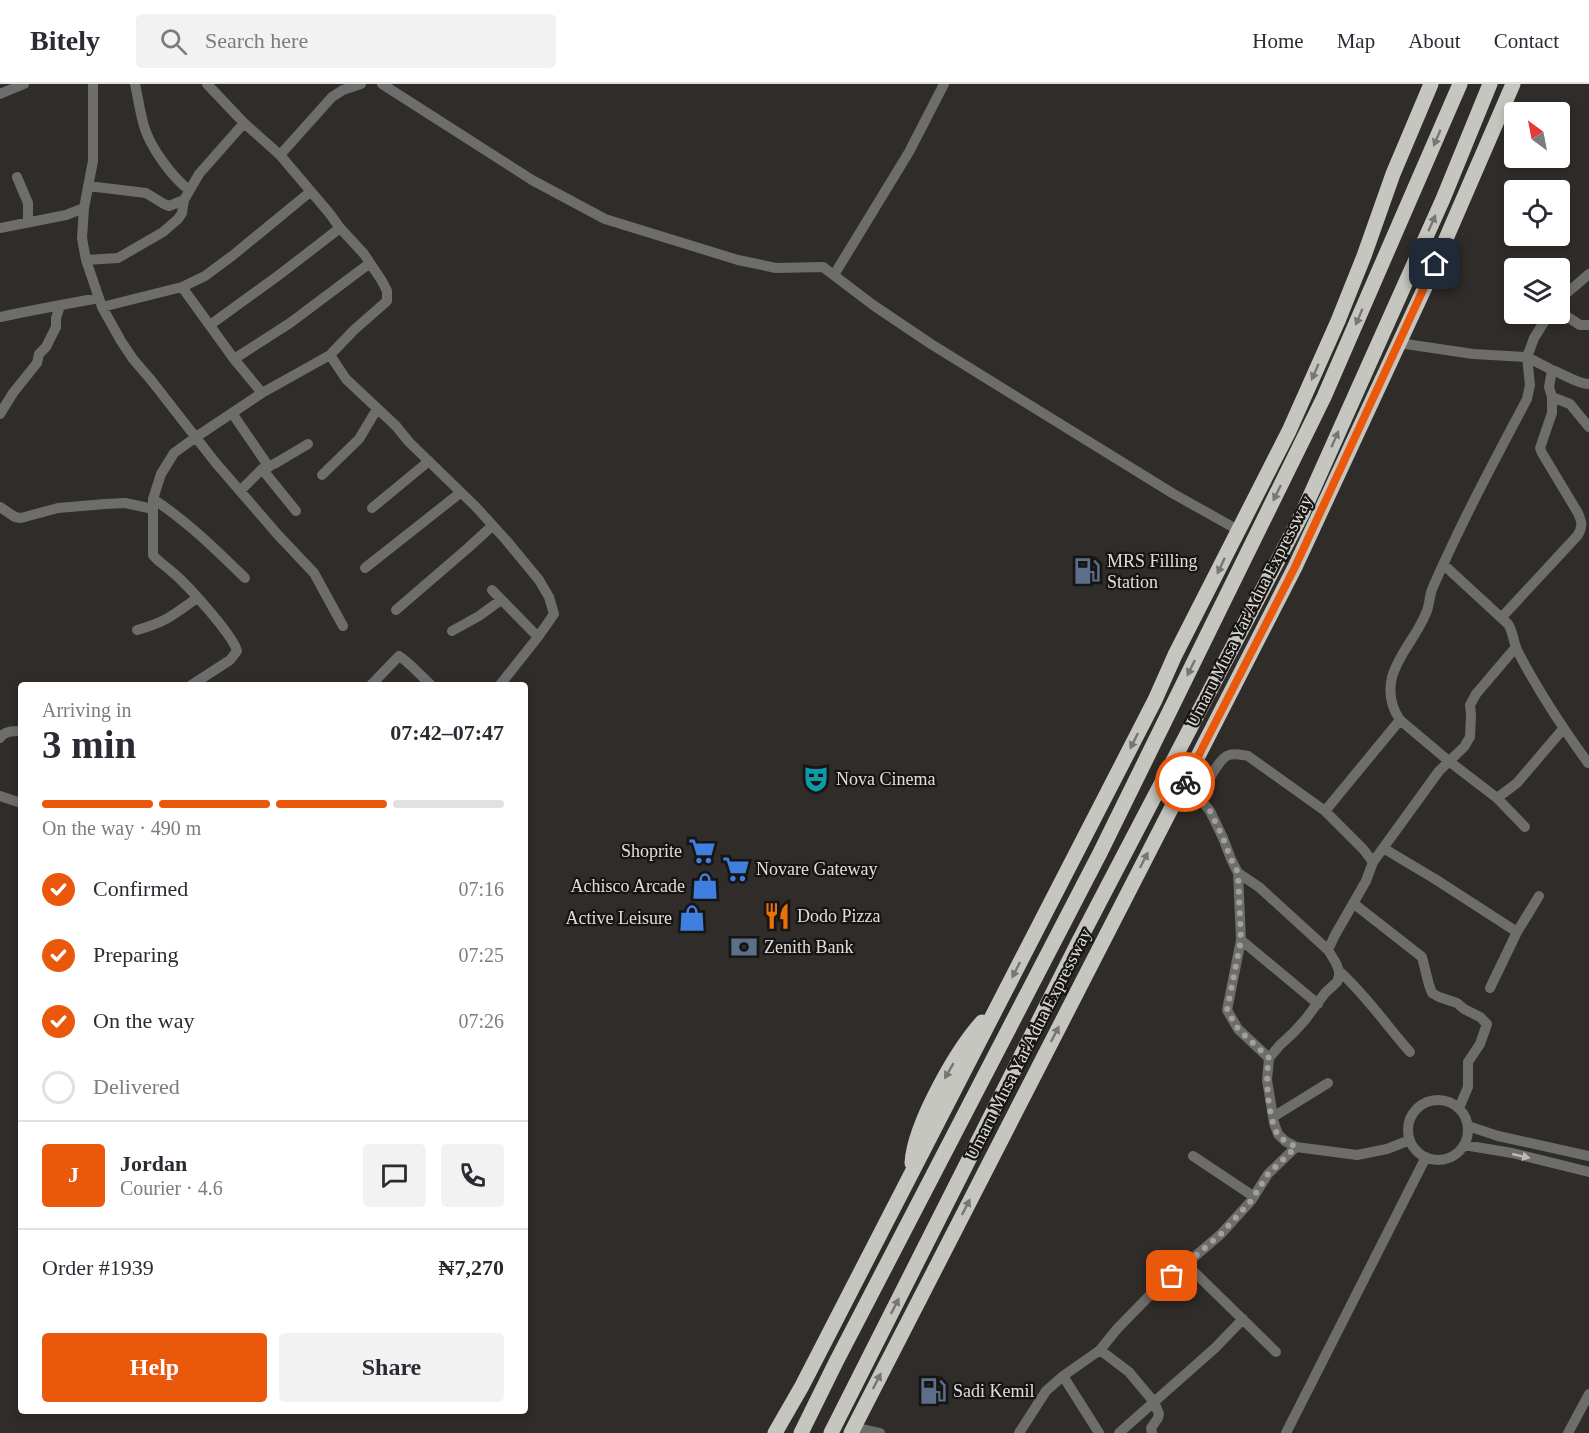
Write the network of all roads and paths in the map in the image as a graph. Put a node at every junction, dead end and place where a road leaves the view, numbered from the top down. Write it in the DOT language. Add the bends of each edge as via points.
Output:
graph roads {
  1 [pos="24,84"];
  2 [pos="93,84"];
  3 [pos="135,84"];
  4 [pos="207,84"];
  5 [pos="361,84"];
  6 [pos="382,84"];
  7 [pos="944,84"];
  8 [pos="1431,84"];
  9 [pos="1460,84"];
  10 [pos="1490,84"];
  11 [pos="1513,84"];
  12 [pos="0,94"];
  13 [pos="244,123"];
  14 [pos="280,155"];
  15 [pos="17,177"];
  16 [pos="88,186"];
  17 [pos="310,192"];
  18 [pos="187,195"];
  19 [pos="84,208"];
  20 [pos="28,222"];
  21 [pos="0,228"];
  22 [pos="340,228"];
  23 [pos="86,260"];
  24 [pos="370,263"];
  25 [pos="1589,274"];
  26 [pos="834,275"];
  27 [pos="182,286"];
  28 [pos="1570,290"];
  29 [pos="101,302"];
  30 [pos="60,306"];
  31 [pos="0,317"];
  32 [pos="1570,318"];
  33 [pos="1543,324"];
  34 [pos="210,325"];
  35 [pos="1589,325"];
  36 [pos="1399,343"];
  37 [pos="330,355"];
  38 [pos="1527,357"];
  39 [pos="234,359"];
  40 [pos="1552,370"];
  41 [pos="1589,384"];
  42 [pos="262,393"];
  43 [pos="1552,397"];
  44 [pos="377,409"];
  45 [pos="232,413"];
  46 [pos="0,414"];
  47 [pos="1589,427"];
  48 [pos="195,437"];
  49 [pos="308,444"];
  50 [pos="429,461"];
  51 [pos="266,468"];
  52 [pos="322,475"];
  53 [pos="240,490"];
  54 [pos="460,493"];
  55 [pos="153,504"];
  56 [pos="0,507"];
  57 [pos="372,508"];
  58 [pos="296,511"];
  59 [pos="492,526"];
  60 [pos="1586,527"];
  61 [pos="1238,530"];
  62 [pos="1444,565"];
  63 [pos="365,568"];
  64 [pos="245,578"];
  65 [pos="492,590"];
  66 [pos="196,598"];
  67 [pos="501,600"];
  68 [pos="396,610"];
  69 [pos="1502,617"];
  70 [pos="343,626"];
  71 [pos="137,630"];
  72 [pos="452,631"];
  73 [pos="538,637"];
  74 [pos="1516,648"];
  75 [pos="1175,655"];
  76 [pos="196,682"];
  77 [pos="374,682"];
  78 [pos="428,682"];
  79 [pos="502,682"];
  80 [pos="1236,683"];
  81 [pos="1400,720"];
  82 [pos="1563,729"];
  83 [pos="18,731"];
  84 [pos="0,738"];
  85 [pos="1156,741"];
  86 [pos="1450,762"];
  87 [pos="1172,763"];
  88 [pos="1588,763"];
  89 [pos="1185,781"];
  90 [pos="0,796"];
  91 [pos="1199,798"];
  92 [pos="1497,798"];
  93 [pos="18,802"];
  94 [pos="1325,811"];
  95 [pos="1525,827"];
  96 [pos="1383,848"];
  97 [pos="1373,862"];
  98 [pos="1095,864"];
  99 [pos="1115,872"];
  100 [pos="1238,873"];
  101 [pos="1539,896"];
  102 [pos="1353,903"];
  103 [pos="1036,932"];
  104 [pos="1517,932"];
  105 [pos="1241,940"];
  106 [pos="1328,950"];
  107 [pos="1093,961"];
  108 [pos="1339,970"];
  109 [pos="1490,988"];
  110 [pos="1318,1004"];
  111 [pos="1410,1053"];
  112 [pos="1269,1058"];
  113 [pos="1328,1083"];
  114 [pos="1459,1108"];
  115 [pos="1273,1117"];
  116 [pos="1468,1126"];
  117 [pos="1410,1140"];
  118 [pos="1464,1145"];
  119 [pos="1296,1147"];
  120 [pos="1192,1156"];
  121 [pos="1589,1156"];
  122 [pos="1426,1157"];
  123 [pos="1589,1172"];
  124 [pos="1253,1196"];
  125 [pos="1185,1264"];
  126 [pos="859,1276"];
  127 [pos="914,1308"];
  128 [pos="1243,1319"];
  129 [pos="1100,1350"];
  130 [pos="1276,1352"];
  131 [pos="836,1362"];
  132 [pos="1063,1376"];
  133 [pos="858,1379"];
  134 [pos="1589,1394"];
  135 [pos="1154,1402"];
  136 [pos="852,1430"];
  137 [pos="1023,1430"];
  138 [pos="775,1433"];
  139 [pos="801,1433"];
  140 [pos="831,1433"];
  141 [pos="880,1433"];
  142 [pos="1099,1433"];
  143 [pos="1119,1433"];
  144 [pos="1152,1433"];
  145 [pos="1286,1433"];
  146 [pos="1568,1433"];
  1 -- 12 [label="street"];
  2 -- 16 [label="street" via="93,161"];
  3 -- 18 [label="street" via="148,138"];
  4 -- 13 [label="street"];
  5 -- 14 [label="street" via="332,97"];
  6 -- 26 [label="street" via="532,180 604,219 738,260 776,268 823,267"];
  7 -- 26 [label="street" via="909,152"];
  8 -- 61 [label="highway, one-way" via="1338,321 1289,431"];
  9 -- 85 [label="highway, Umaru Musa Yar'Adua Expressway, one-way" via="1324,398"];
  87 -- 10 [label="highway, Umaru Musa Yar'Adua Expressway, one-way" via="1302,514 1443,199"];
  11 -- 36 [label="highway, Umaru Musa Yar'Adua Expressway"];
  13 -- 14 [label="street"];
  13 -- 18 [label="street" via="199,174"];
  14 -- 17 [label="street"];
  15 -- 20 [label="street" via="28,203"];
  16 -- 18 [label="street" via="146,193 169,206"];
  16 -- 19 [label="street"];
  17 -- 22 [label="street"];
  17 -- 27 [label="street" via="205,276"];
  18 -- 23 [label="street" via="182,213 163,232 118,258"];
  19 -- 20 [label="street"];
  19 -- 23 [label="street" via="82,238"];
  20 -- 21 [label="street"];
  22 -- 24 [label="street"];
  22 -- 34 [label="street"];
  23 -- 29 [label="street"];
  24 -- 37 [label="street" via="387,291 387,301"];
  24 -- 39 [label="street"];
  25 -- 28 [label="street"];
  26 -- 61 [label="street" via="986,379"];
  27 -- 29 [label="street"];
  27 -- 34 [label="street"];
  29 -- 30 [label="street"];
  29 -- 48 [label="street" via="133,359"];
  30 -- 31 [label="street"];
  30 -- 46 [label="street" via="56,327 46,347"];
  32 -- 35 [label="street"];
  33 -- 38 [label="street"];
  34 -- 39 [label="street"];
  36 -- 38 [label="street"];
  36 -- 80 [label="highway, Umaru Musa Yar'Adua Expressway" via="1295,567"];
  37 -- 42 [label="street"];
  37 -- 44 [label="street" via="346,379"];
  38 -- 40 [label="street"];
  38 -- 62 [label="street" via="1527,399"];
  39 -- 42 [label="street"];
  40 -- 41 [label="street"];
  40 -- 43 [label="street"];
  42 -- 45 [label="street"];
  43 -- 47 [label="street" via="1570,404"];
  43 -- 60 [label="street" via="1552,413 1540,448"];
  44 -- 50 [label="street"];
  44 -- 52 [label="street" via="359,439"];
  45 -- 48 [label="street"];
  45 -- 51 [label="street"];
  48 -- 53 [label="street"];
  48 -- 55 [label="street" via="174,453 161,474"];
  49 -- 51 [label="street"];
  50 -- 54 [label="street"];
  50 -- 57 [label="street"];
  51 -- 53 [label="street"];
  51 -- 58 [label="street"];
  53 -- 70 [label="street" via="314,573"];
  54 -- 59 [label="street"];
  54 -- 63 [label="street"];
  55 -- 56 [label="street" via="58,508 21,518"];
  55 -- 64 [label="street" via="170,510"];
  55 -- 66 [label="street" via="153,555"];
  59 -- 68 [label="street"];
  59 -- 73 [label="street" via="549,597 554,614"];
  60 -- 69 [label="street"];
  61 -- 75 [label="highway, one-way"];
  62 -- 69 [label="street"];
  62 -- 81 [label="street" via="1426,613 1392,677 1391,702"];
  65 -- 67 [label="street"];
  66 -- 71 [label="street" via="166,620"];
  66 -- 76 [label="street" via="230,637 237,651"];
  67 -- 72 [label="street"];
  67 -- 73 [label="street"];
  69 -- 74 [label="street" via="1511,628"];
  73 -- 79 [label="street"];
  74 -- 82 [label="street"];
  74 -- 86 [label="street" via="1476,694 1470,705 1470,737"];
  75 -- 85 [label="highway"];
  75 -- 103 [label="highway, one-way"];
  77 -- 78 [label="street" via="399,656"];
  80 -- 87 [label="highway"];
  80 -- 89 [label="highway, Umaru Musa Yar'Adua Expressway"];
  81 -- 86 [label="street"];
  81 -- 94 [label="street"];
  82 -- 88 [label="street"];
  82 -- 92 [label="street" via="1517,783"];
  83 -- 84 [label="street"];
  85 -- 98 [label="highway, Umaru Musa Yar'Adua Expressway"];
  86 -- 92 [label="street"];
  86 -- 96 [label="street" via="1439,771"];
  87 -- 99 [label="highway, Umaru Musa Yar'Adua Expressway"];
  89 -- 91 [label="street"];
  107 -- 89 [label="highway, Umaru Musa Yar'Adua Expressway, one-way"];
  90 -- 93 [label="street"];
  91 -- 94 [label="street" via="1222,759 1238,754 1248,756"];
  91 -- 100 [label="street" via="1210,811"];
  92 -- 95 [label="street"];
  94 -- 97 [label="street"];
  96 -- 97 [label="street"];
  96 -- 104 [label="street"];
  97 -- 102 [label="street"];
  98 -- 103 [label="highway"];
  98 -- 131 [label="highway, Umaru Musa Yar'Adua Expressway"];
  99 -- 107 [label="highway"];
  133 -- 99 [label="highway, Umaru Musa Yar'Adua Expressway, one-way"];
  100 -- 105 [label="street"];
  100 -- 106 [label="street" via="1259,887"];
  101 -- 104 [label="street"];
  102 -- 106 [label="street"];
  102 -- 114 [label="street" via="1422,957 1432,993 1457,1003 1487,1024 1468,1062 1468,1087"];
  103 -- 126 [label="highway, one-way"];
  104 -- 109 [label="street"];
  105 -- 110 [label="street"];
  105 -- 112 [label="street" via="1227,1010 1238,1029"];
  106 -- 108 [label="street"];
  127 -- 107 [label="highway, Umaru Musa Yar'Adua Expressway, one-way"];
  108 -- 110 [label="street" via="1337,982"];
  108 -- 111 [label="street"];
  110 -- 112 [label="street"];
  112 -- 115 [label="street" via="1266,1080"];
  113 -- 115 [label="street"];
  114 -- 116 [label="street"];
  114 -- 117 [label="street" via="1441,1100 1422,1104 1410,1120"];
  115 -- 119 [label="street" via="1278,1134"];
  116 -- 118 [label="street"];
  116 -- 121 [label="street"];
  117 -- 119 [label="street" via="1357,1155"];
  117 -- 122 [label="street"];
  118 -- 122 [label="street" via="1450,1157"];
  118 -- 123 [label="street, one-way"];
  119 -- 124 [label="street" via="1268,1174"];
  120 -- 124 [label="street"];
  122 -- 145 [label="street"];
  124 -- 125 [label="street" via="1221,1234"];
  125 -- 128 [label="street"];
  125 -- 129 [label="street" via="1151,1294"];
  126 -- 131 [label="highway"];
  126 -- 138 [label="highway"];
  127 -- 133 [label="highway"];
  136 -- 127 [label="highway, Umaru Musa Yar'Adua Expressway, one-way"];
  128 -- 130 [label="street"];
  128 -- 135 [label="street"];
  129 -- 132 [label="street"];
  129 -- 135 [label="street" via="1129,1372"];
  131 -- 139 [label="highway, Umaru Musa Yar'Adua Expressway"];
  132 -- 137 [label="street" via="1046,1391"];
  132 -- 142 [label="street"];
  133 -- 140 [label="highway, Umaru Musa Yar'Adua Expressway"];
  134 -- 146 [label="street"];
  135 -- 143 [label="street"];
  135 -- 144 [label="street" via="1159,1414"];
  136 -- 141 [label="street"];
}
